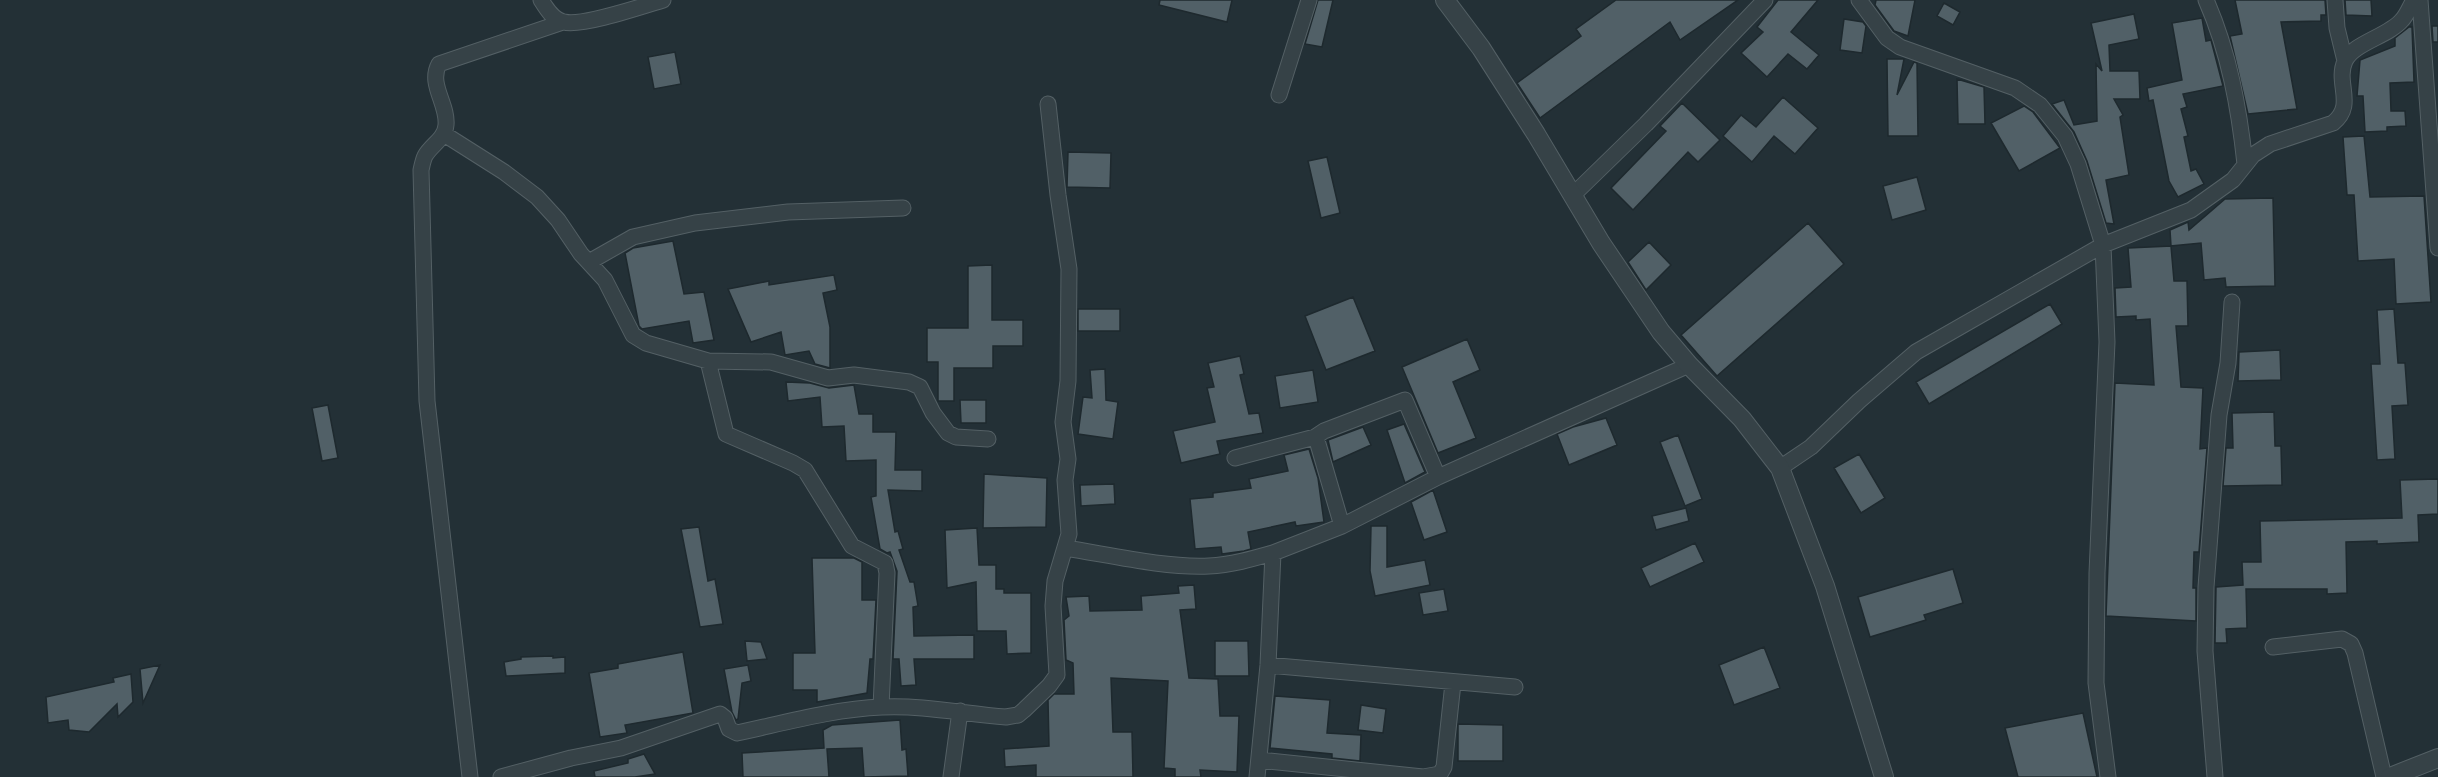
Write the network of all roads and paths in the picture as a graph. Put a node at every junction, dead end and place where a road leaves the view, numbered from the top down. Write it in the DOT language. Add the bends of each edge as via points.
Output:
graph roads {
  1 [pos="541,0"];
  2 [pos="663,0"];
  3 [pos="1309,0"];
  4 [pos="1445,0"];
  5 [pos="1765,0"];
  6 [pos="1859,0"];
  7 [pos="2206,0"];
  8 [pos="2335,0"];
  9 [pos="2414,0"];
  10 [pos="2420,0"];
  11 [pos="563,22"];
  12 [pos="2345,61"];
  13 [pos="1279,95"];
  14 [pos="1048,104"];
  15 [pos="444,134"];
  16 [pos="2245,164"];
  17 [pos="1572,196"];
  18 [pos="903,208"];
  19 [pos="2103,245"];
  20 [pos="2438,248"];
  21 [pos="589,262"];
  22 [pos="2232,302"];
  23 [pos="708,361"];
  24 [pos="1689,365"];
  25 [pos="988,439"];
  26 [pos="1318,444"];
  27 [pos="1235,458"];
  28 [pos="1780,468"];
  29 [pos="1438,477"];
  30 [pos="1342,526"];
  31 [pos="1065,548"];
  32 [pos="1273,553"];
  33 [pos="2273,646"];
  34 [pos="1268,665"];
  35 [pos="1453,683"];
  36 [pos="1515,687"];
  37 [pos="881,707"];
  38 [pos="960,711"];
  39 [pos="2438,758"];
  40 [pos="1259,760"];
  41 [pos="511,776"];
  42 [pos="470,777"];
  43 [pos="951,777"];
  44 [pos="1257,777"];
  45 [pos="1884,777"];
  46 [pos="2108,777"];
  47 [pos="2215,777"];
  48 [pos="2384,777"];
  49 [pos="2390,777"];
  1 -- 11 [label="street" via="550,14"];
  2 -- 11 [label="street" via="579,22"];
  3 -- 13 [label="street"];
  4 -- 17 [label="street" via="1487,57"];
  5 -- 17 [label="street"];
  6 -- 19 [label="street" via="1882,33 1900,47 2015,88 2040,105 2065,136 2078,164"];
  7 -- 16 [label="street" via="2231,76"];
  8 -- 12 [label="street"];
  9 -- 12 [label="street" via="2402,21 2352,52"];
  10 -- 20 [label="street"];
  11 -- 15 [label="street" via="439,64 435,81 446,118"];
  12 -- 16 [label="street" via="2342,116 2333,123 2270,144"];
  14 -- 31 [label="street" via="1069,269 1068,381 1063,422 1068,459 1065,480 1069,534"];
  15 -- 21 [label="street" via="537,197"];
  15 -- 42 [label="street" via="425,156 421,170 427,401"];
  16 -- 19 [label="street" via="2233,180 2191,210"];
  17 -- 24 [label="street" via="1630,289"];
  18 -- 21 [label="street" via="788,212 695,223 633,237"];
  19 -- 28 [label="street" via="1916,352 1811,447"];
  19 -- 46 [label="street" via="2107,342 2096,683"];
  21 -- 23 [label="street" via="612,292 633,335 646,343"];
  22 -- 47 [label="street" via="2206,587 2205,651"];
  23 -- 25 [label="street" via="761,361 828,378 854,375 909,382 920,387 948,433"];
  23 -- 37 [label="street" via="726,434 805,470 852,546 885,563"];
  24 -- 28 [label="street" via="1742,419"];
  24 -- 29 [label="street"];
  26 -- 30 [label="street"];
  27 -- 29 [label="street" via="1315,437 1404,400"];
  28 -- 45 [label="street" via="1825,586"];
  29 -- 30 [label="street"];
  30 -- 32 [label="street"];
  31 -- 32 [label="street" via="1185,566 1240,562"];
  31 -- 38 [label="street" via="1054,581 1054,680 1018,715"];
  32 -- 34 [label="street"];
  33 -- 48 [label="street" via="2342,639 2350,644"];
  34 -- 35 [label="street"];
  34 -- 40 [label="street"];
  35 -- 36 [label="street"];
  35 -- 40 [label="street" via="1440,774 1423,777"];
  37 -- 38 [label="street"];
  37 -- 41 [label="street" via="737,733 729,729 720,714 621,747"];
  38 -- 43 [label="street"];
  39 -- 49 [label="street"];
  40 -- 44 [label="street"];
}
